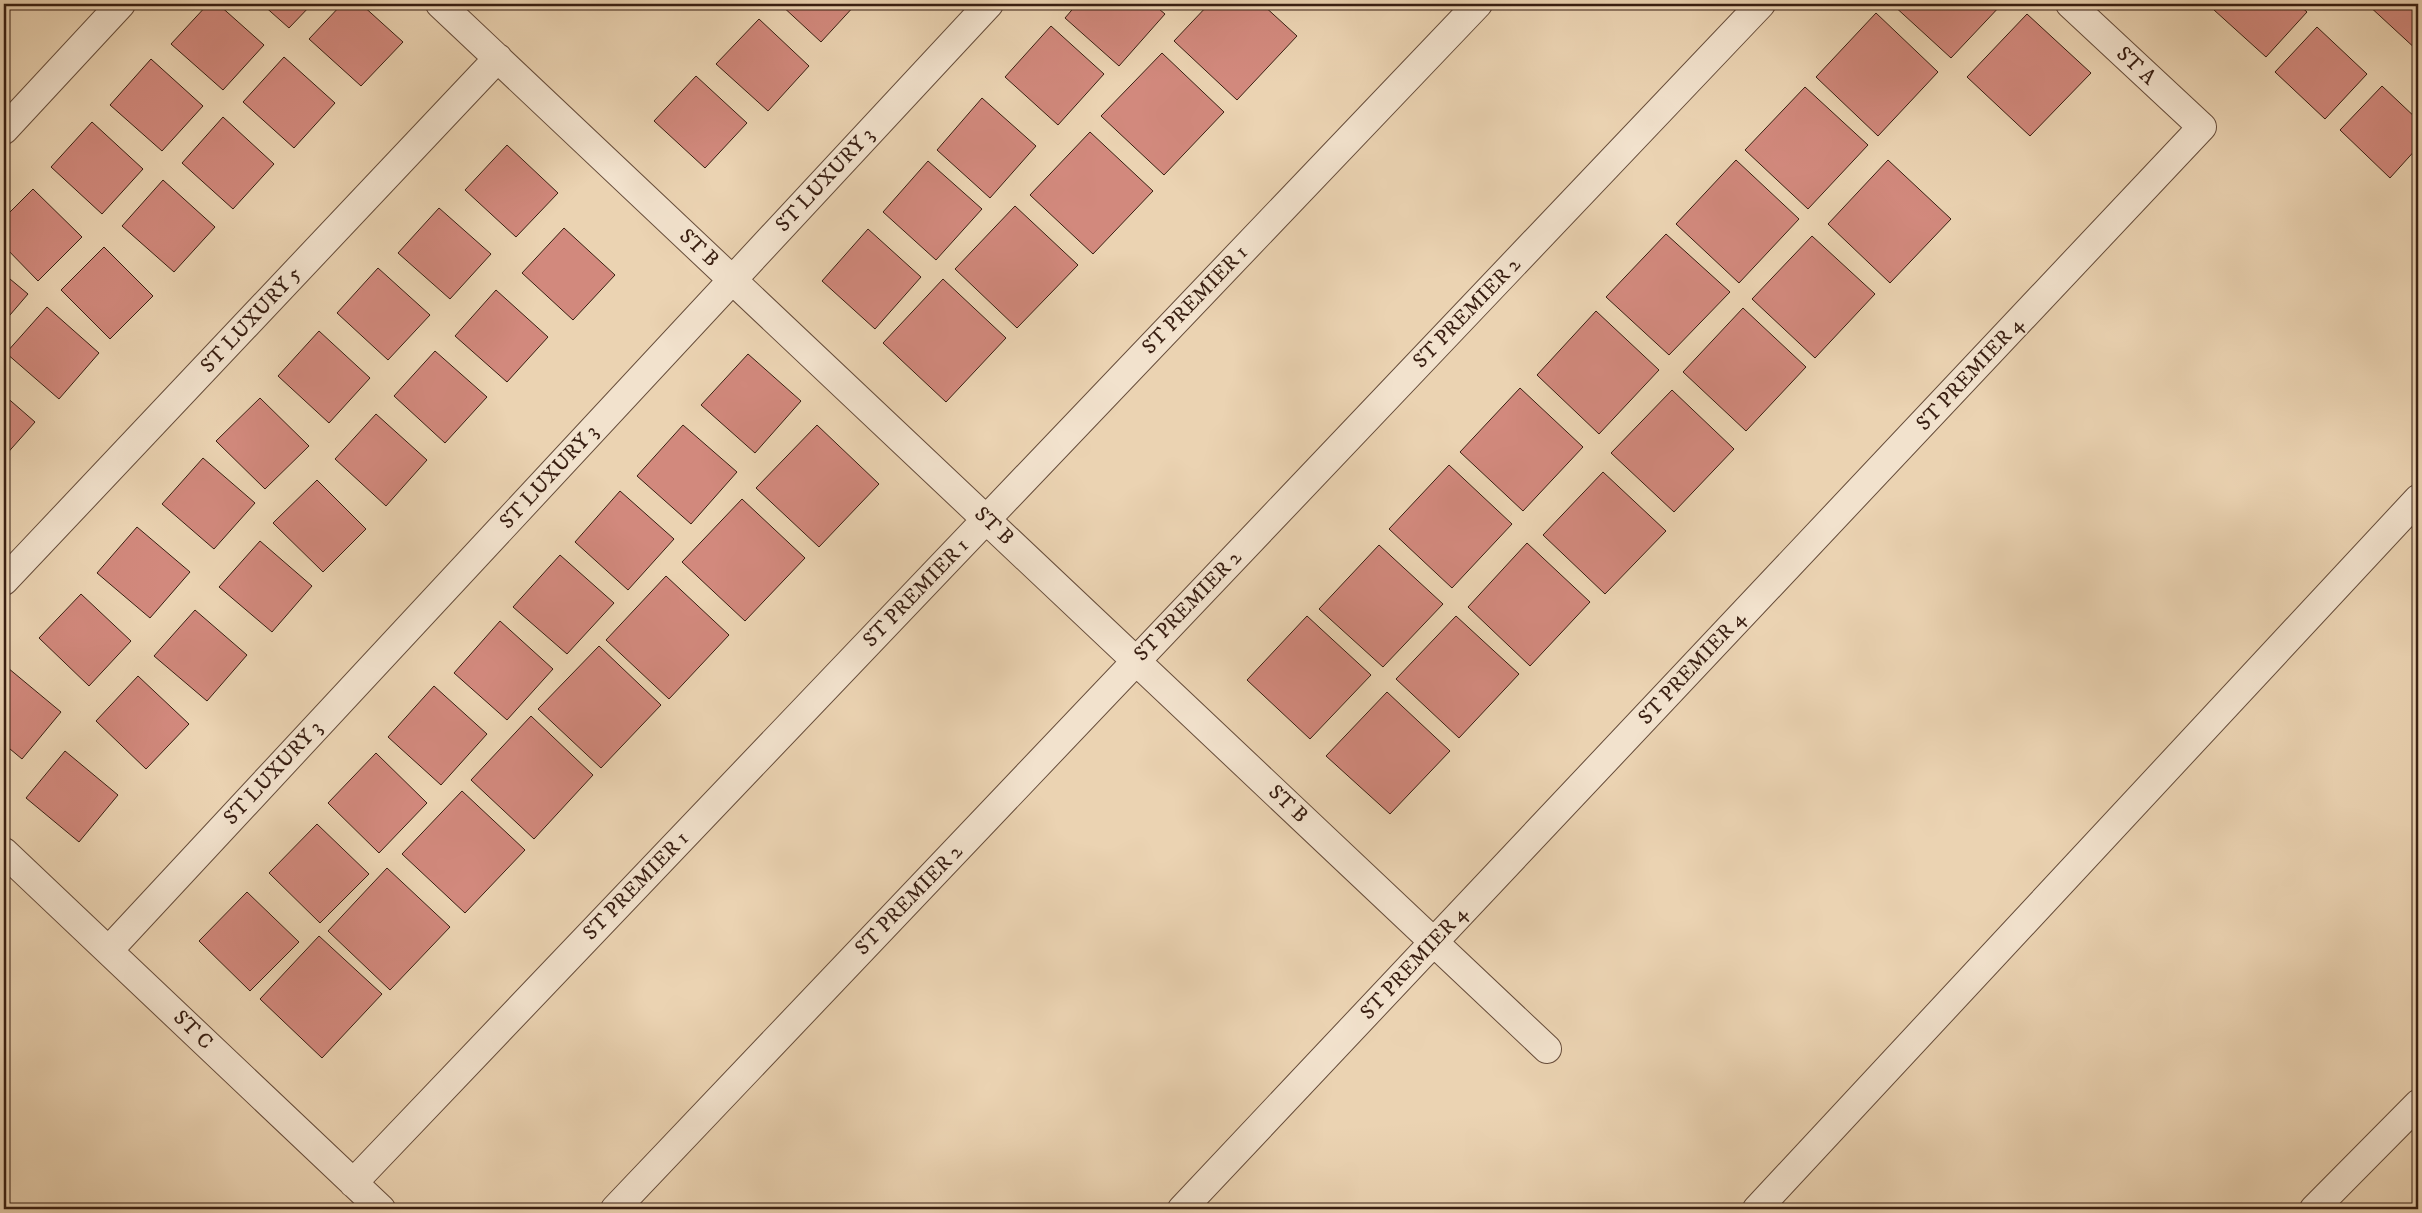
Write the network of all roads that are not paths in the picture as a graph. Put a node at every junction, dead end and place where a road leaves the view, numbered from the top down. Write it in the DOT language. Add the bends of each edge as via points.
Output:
graph roads {
  1 [pos="121,4"];
  2 [pos="440,4"];
  3 [pos="989,4"];
  4 [pos="1478,4"];
  5 [pos="1761,4"];
  6 [pos="2070,4"];
  7 [pos="498,58"];
  8 [pos="2202,127"];
  9 [pos="4,130"];
  10 [pos="732,280"];
  11 [pos="2418,499"];
  12 [pos="986,519"];
  13 [pos="4,581"];
  14 [pos="1136,661"];
  15 [pos="4,852"];
  16 [pos="1434,942"];
  17 [pos="109,950"];
  18 [pos="1547,1049"];
  19 [pos="2418,1104"];
  20 [pos="353,1183"];
  21 [pos="381,1209"];
  22 [pos="615,1209"];
  23 [pos="1182,1209"];
  24 [pos="1756,1209"];
  25 [pos="2314,1209"];
  1 -- 9 [label="street"];
  2 -- 7 [label="street, ST B"];
  3 -- 10 [label="street, ST LUXURY 3"];
  4 -- 12 [label="street, ST PREMIER 1"];
  5 -- 14 [label="street, ST PREMIER 2"];
  6 -- 8 [label="street, ST A"];
  7 -- 10 [label="street, ST B"];
  7 -- 13 [label="street, ST LUXURY 5"];
  8 -- 16 [label="street, ST PREMIER 4"];
  10 -- 12 [label="street, ST B"];
  10 -- 17 [label="street, ST LUXURY 3"];
  11 -- 24 [label="street"];
  12 -- 14 [label="street, ST B"];
  12 -- 20 [label="street, ST PREMIER 1"];
  14 -- 16 [label="street, ST B"];
  14 -- 22 [label="street, ST PREMIER 2"];
  15 -- 17 [label="street, ST C"];
  16 -- 18 [label="street, ST B"];
  16 -- 23 [label="street, ST PREMIER 4"];
  17 -- 20 [label="street, ST C"];
  19 -- 25 [label="street"];
  20 -- 21 [label="street, ST C"];
}
